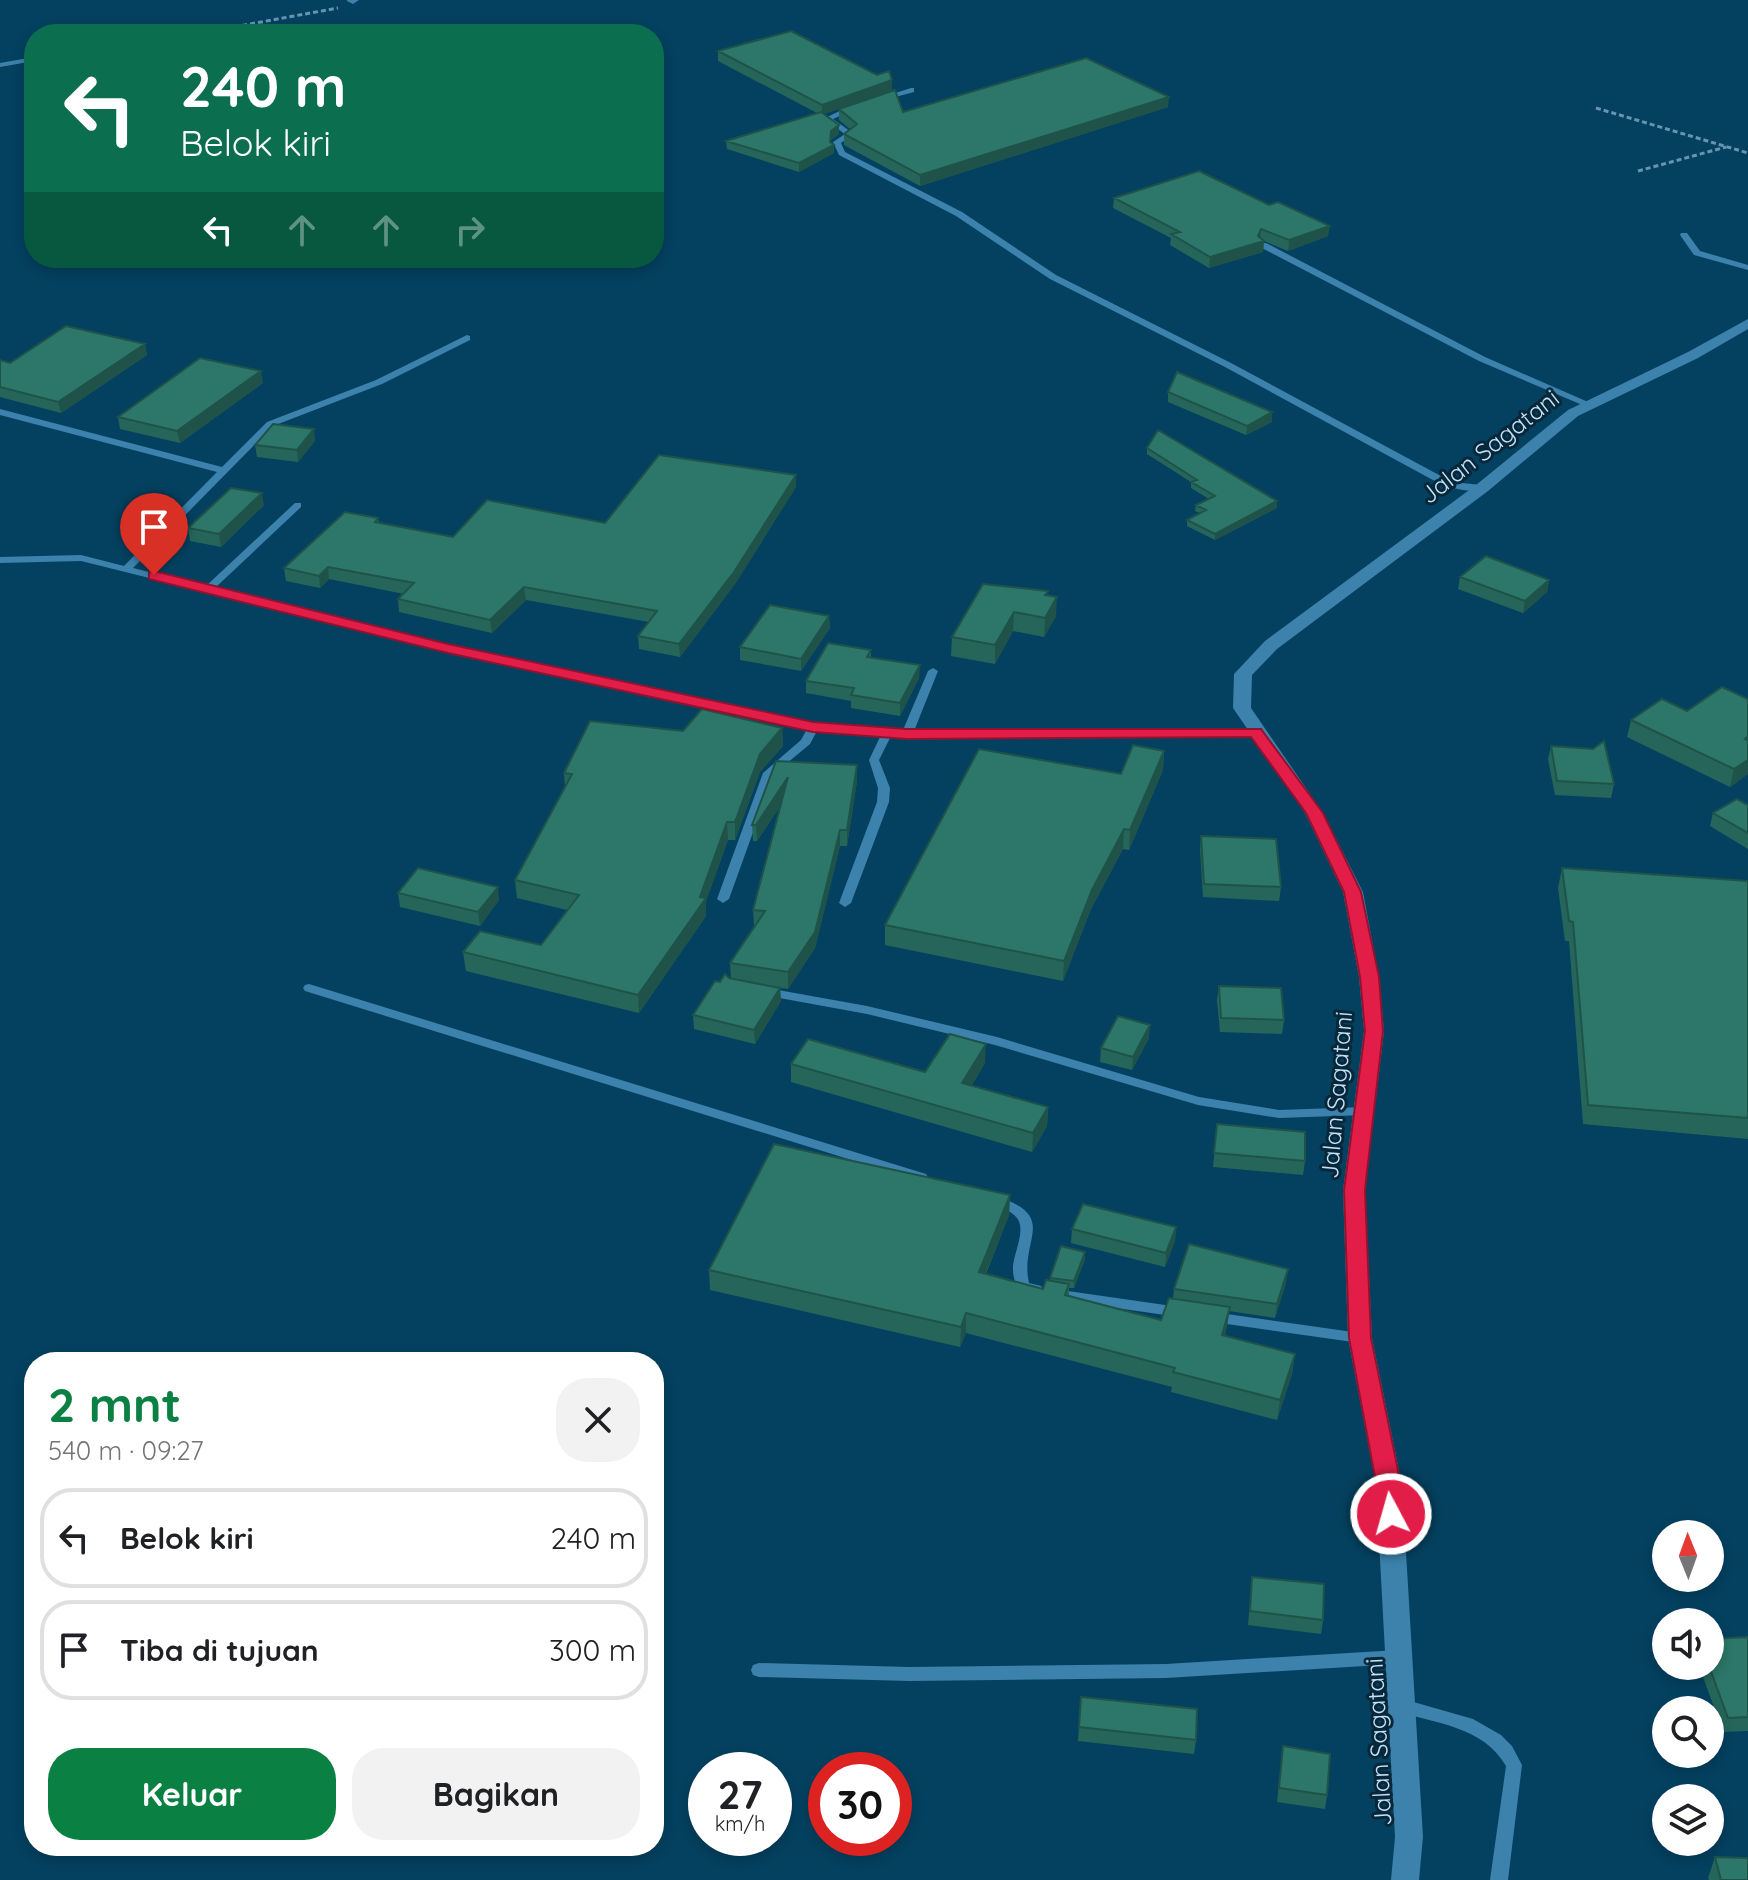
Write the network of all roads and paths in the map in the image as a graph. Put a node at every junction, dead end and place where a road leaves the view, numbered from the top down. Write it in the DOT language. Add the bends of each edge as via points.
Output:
graph roads {
  1 [pos="353,0"];
  2 [pos="254,24"];
  3 [pos="24,61"];
  4 [pos="0,65"];
  5 [pos="911,90"];
  6 [pos="871,102"];
  7 [pos="857,106"];
  8 [pos="1596,108"];
  9 [pos="1728,147"];
  10 [pos="1748,153"];
  11 [pos="1638,171"];
  12 [pos="1684,235"];
  13 [pos="1263,245"];
  14 [pos="1748,268"];
  15 [pos="1748,323"];
  16 [pos="467,338"];
  17 [pos="1590,405"];
  18 [pos="0,412"];
  19 [pos="225,471"];
  20 [pos="1482,488"];
  21 [pos="298,505"];
  22 [pos="0,560"];
  23 [pos="126,569"];
  24 [pos="210,588"];
  25 [pos="933,671"];
  26 [pos="813,727"];
  27 [pos="888,732"];
  28 [pos="1256,732"];
  29 [pos="907,734"];
  30 [pos="723,899"];
  31 [pos="845,903"];
  32 [pos="309,988"];
  33 [pos="749,989"];
  34 [pos="1364,1111"];
  35 [pos="939,1183"];
  36 [pos="982,1197"];
  37 [pos="1360,1338"];
  38 [pos="1401,1657"];
  39 [pos="759,1670"];
  40 [pos="1403,1706"];
  41 [pos="1405,1880"];
  42 [pos="1499,1880"];
  1 -- 2 [label="path" via="331,11"];
  3 -- 4 [label="lane"];
  5 -- 6 [label="lane"];
  7 -- 20 [label="lane" via="827,119 850,134 837,142 842,153 959,214 1053,277 1420,470 1450,485"];
  8 -- 9 [label="path"];
  9 -- 10 [label="path"];
  9 -- 11 [label="path"];
  12 -- 14 [label="lane" via="1697,253"];
  13 -- 17 [label="lane" via="1482,359"];
  15 -- 17 [label="street, Jalan Sagatani"];
  16 -- 19 [label="lane" via="379,382 270,424"];
  17 -- 20 [label="street, Jalan Sagatani" via="1558,424"];
  18 -- 19 [label="lane"];
  19 -- 23 [label="lane"];
  20 -- 28 [label="street, Jalan Sagatani" via="1271,645 1243,674 1242,708"];
  21 -- 24 [label="lane"];
  22 -- 23 [label="lane" via="81,558"];
  23 -- 24 [label="lane"];
  24 -- 26 [label="lane" via="448,649"];
  25 -- 29 [label="lane"];
  26 -- 27 [label="lane"];
  26 -- 30 [label="lane" via="806,742 769,773"];
  27 -- 29 [label="lane"];
  27 -- 31 [label="lane" via="874,760 883,802"];
  28 -- 29 [label="lane"];
  28 -- 34 [label="street, Jalan Sagatani" via="1314,813 1353,892 1374,1031"];
  32 -- 35 [label="lane"];
  33 -- 34 [label="lane" via="997,1041 1198,1101 1279,1114"];
  34 -- 37 [label="street, Jalan Sagatani" via="1354,1190"];
  36 -- 37 [label="lane" via="1026,1217 1029,1225 1017,1271 1023,1286"];
  37 -- 38 [label="street, Jalan Sagatani" via="1389,1485"];
  38 -- 39 [label="lane" via="1166,1671"];
  38 -- 40 [label="street, Jalan Sagatani"];
  40 -- 41 [label="street, Jalan Sagatani" via="1409,1837"];
  40 -- 42 [label="lane" via="1477,1727 1507,1749 1514,1765"];
}
